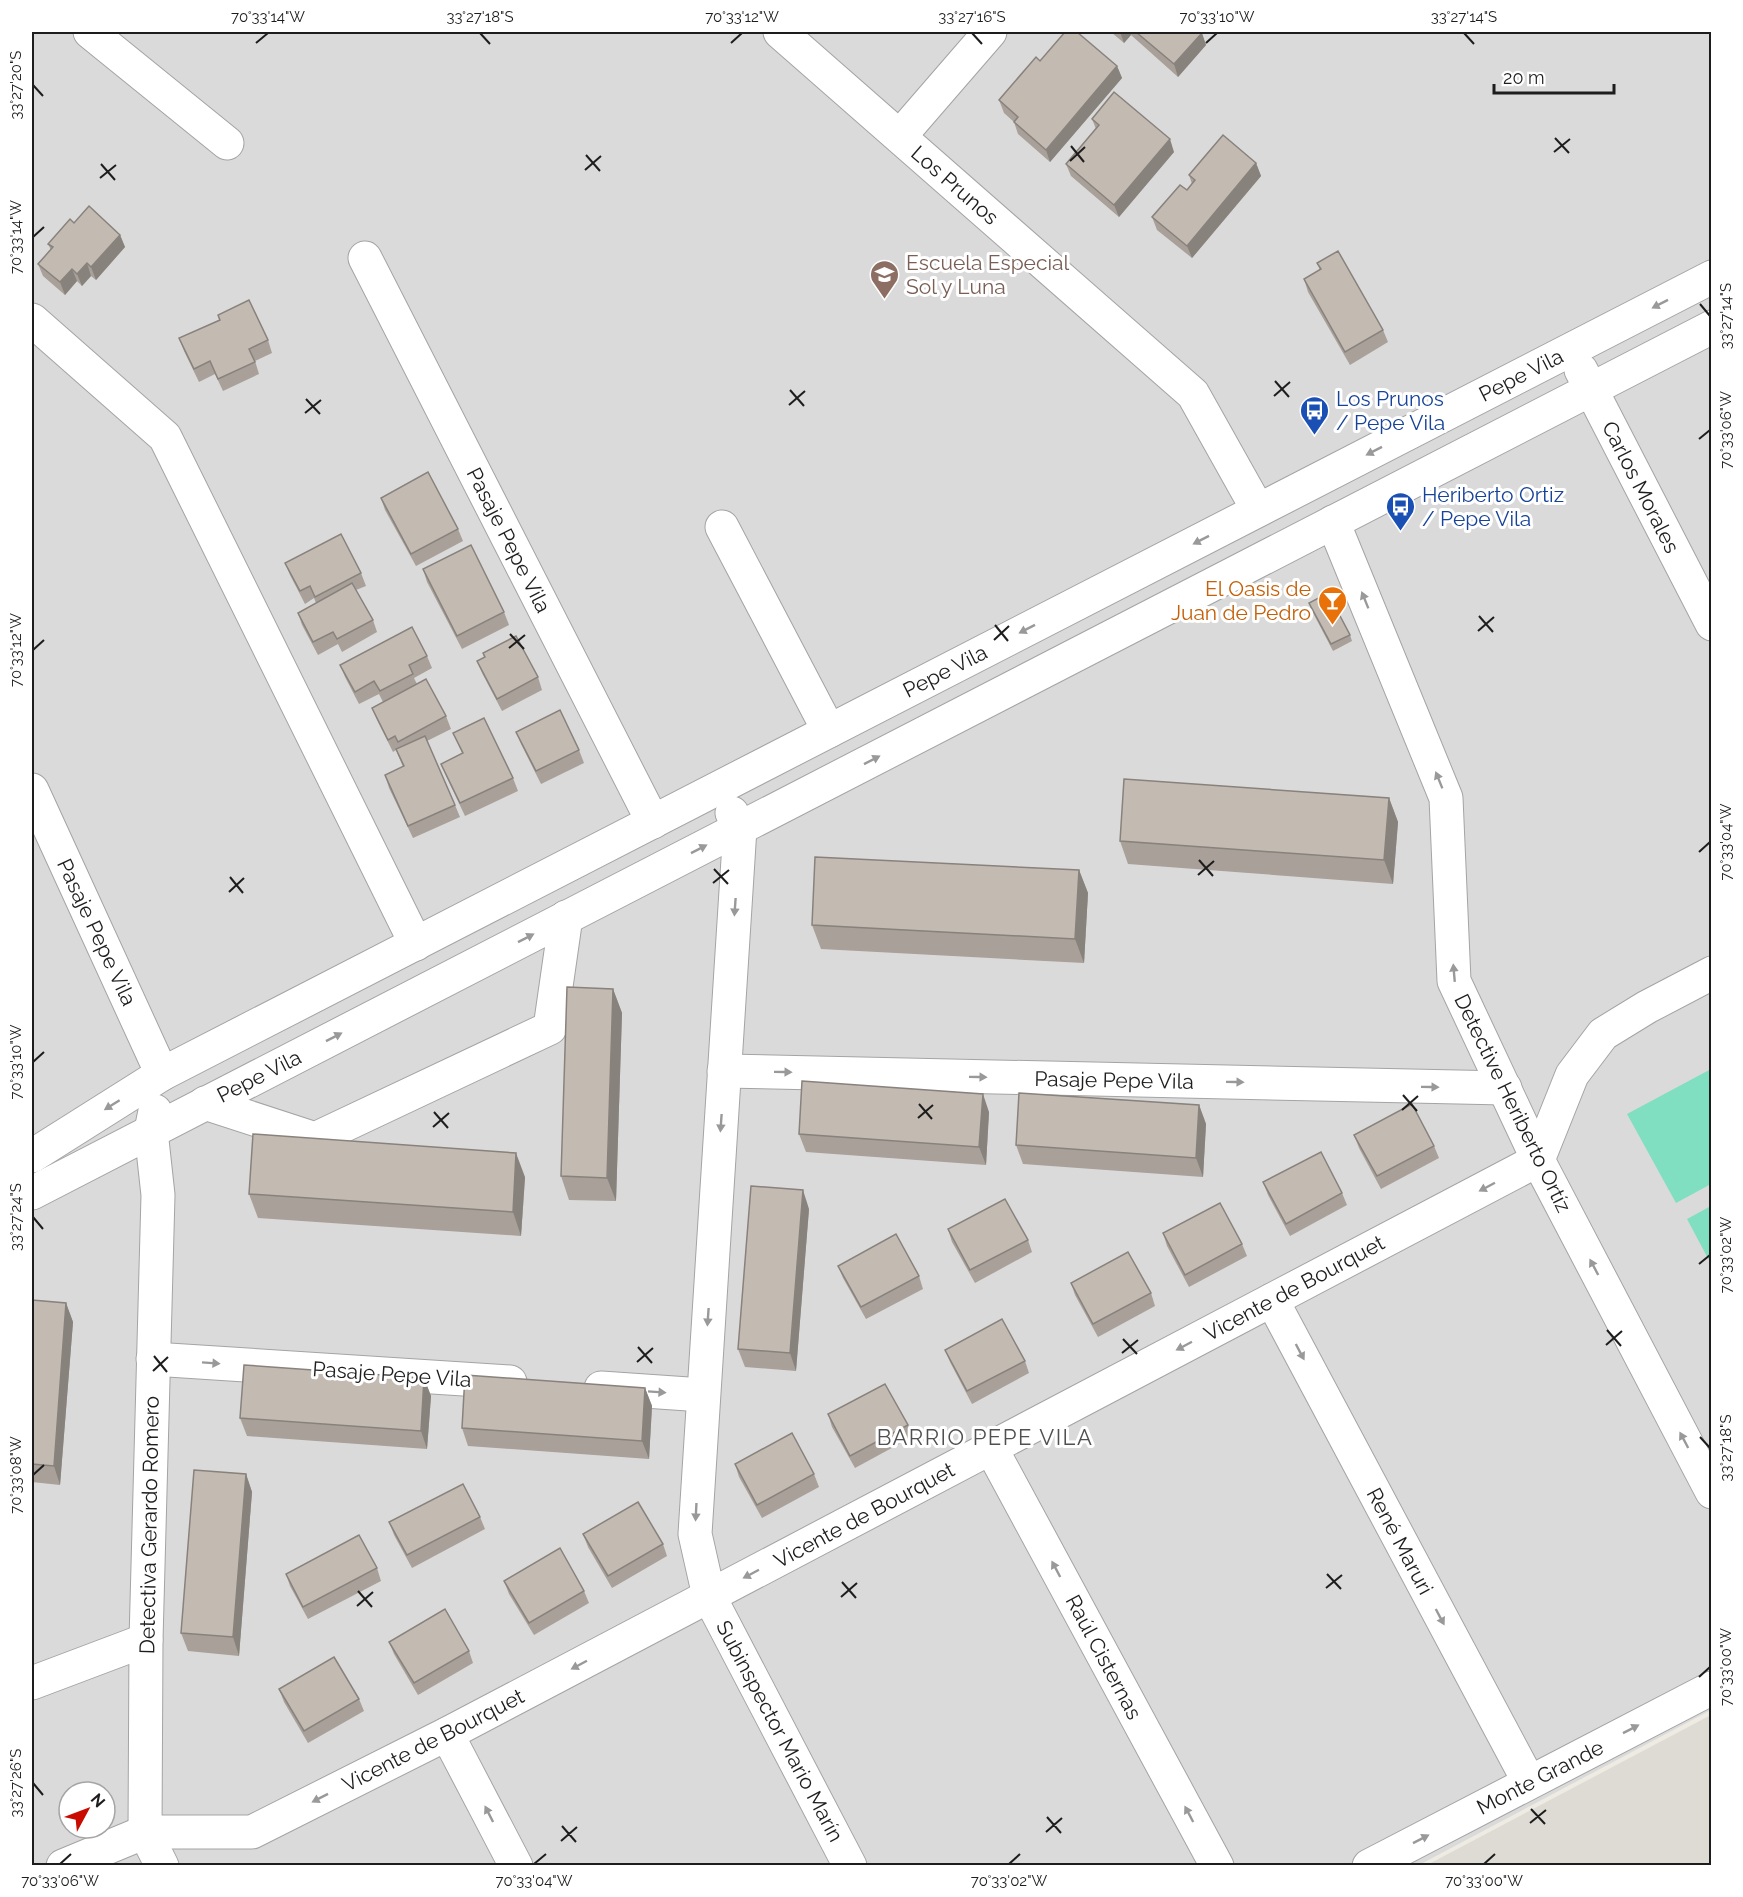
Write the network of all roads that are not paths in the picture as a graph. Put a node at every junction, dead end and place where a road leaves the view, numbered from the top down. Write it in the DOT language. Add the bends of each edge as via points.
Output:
graph roads {
  1 [pos="90,32"];
  2 [pos="780,32"];
  3 [pos="990,32"];
  4 [pos="900,136"];
  5 [pos="227,143"];
  6 [pos="365,258"];
  7 [pos="1712,277"];
  8 [pos="32,320"];
  9 [pos="1712,327"];
  10 [pos="1571,350"];
  11 [pos="1591,390"];
  12 [pos="1258,510"];
  13 [pos="1333,522"];
  14 [pos="722,527"];
  15 [pos="1170,556"];
  16 [pos="1188,597"];
  17 [pos="1712,624"];
  18 [pos="829,731"];
  19 [pos="720,788"];
  20 [pos="32,790"];
  21 [pos="653,822"];
  22 [pos="740,828"];
  23 [pos="566,917"];
  24 [pos="467,918"];
  25 [pos="416,944"];
  26 [pos="486,958"];
  27 [pos="1712,973"];
  28 [pos="724,1071"];
  29 [pos="162,1074"];
  30 [pos="1505,1088"];
  31 [pos="205,1103"];
  32 [pos="151,1131"];
  33 [pos="32,1156"];
  34 [pos="1538,1160"];
  35 [pos="32,1193"];
  36 [pos="1272,1300"];
  37 [pos="153,1359"];
  38 [pos="535,1384"];
  39 [pos="571,1386"];
  40 [pos="703,1395"];
  41 [pos="991,1448"];
  42 [pos="1712,1492"];
  43 [pos="709,1596"];
  44 [pos="146,1640"];
  45 [pos="32,1683"];
  46 [pos="1712,1688"];
  47 [pos="447,1734"];
  48 [pos="1529,1782"];
  49 [pos="145,1832"];
  50 [pos="63,1866"];
  51 [pos="162,1866"];
  52 [pos="516,1866"];
  53 [pos="850,1866"];
  54 [pos="1217,1866"];
  55 [pos="1369,1866"];
  1 -- 5 [label="street"];
  2 -- 4 [label="street, Los Prunos"];
  3 -- 4 [label="street"];
  4 -- 12 [label="street, Los Prunos" via="1193,394"];
  6 -- 21 [label="street, Pasaje Pepe Vila"];
  7 -- 10 [label="street, Pepe Vila, one-way"];
  8 -- 25 [label="street" via="165,437"];
  9 -- 11 [label="street, Pepe Vila"];
  10 -- 11 [label="street, Carlos Morales"];
  10 -- 12 [label="street, Pepe Vila, one-way"];
  11 -- 13 [label="street, Pepe Vila"];
  11 -- 17 [label="street, Carlos Morales"];
  12 -- 15 [label="street, Pepe Vila, one-way"];
  13 -- 16 [label="street, Pepe Vila"];
  30 -- 13 [label="street, Detective Heriberto Ortíz, one-way" via="1454,981 1446,798"];
  14 -- 18 [label="street"];
  15 -- 16 [label="street"];
  15 -- 18 [label="street, Pepe Vila, one-way"];
  22 -- 16 [label="street, Pepe Vila, one-way"];
  18 -- 19 [label="street, Pepe Vila"];
  19 -- 21 [label="street, Pepe Vila"];
  19 -- 22 [label="street"];
  20 -- 29 [label="street, Pasaje Pepe Vila"];
  21 -- 24 [label="street, Pepe Vila"];
  23 -- 22 [label="street, Pepe Vila, one-way"];
  22 -- 28 [label="street, one-way"];
  26 -- 23 [label="street, Pepe Vila, one-way"];
  23 -- 31 [label="street" via="550,1028 315,1139"];
  24 -- 25 [label="street, Pepe Vila"];
  24 -- 26 [label="street"];
  25 -- 29 [label="street, Pepe Vila"];
  31 -- 26 [label="street, Pepe Vila, one-way"];
  27 -- 34 [label="street" via="1603,1034 1572,1076"];
  28 -- 30 [label="street, Pasaje Pepe Vila, one-way"];
  28 -- 40 [label="street, one-way"];
  29 -- 32 [label="street, Detectiva Gerardo Romero"];
  29 -- 33 [label="street, Pepe Vila, one-way"];
  30 -- 34 [label="street, Detective Heriberto Ortíz"];
  31 -- 32 [label="street, Pepe Vila"];
  32 -- 35 [label="street, Pepe Vila"];
  32 -- 37 [label="street, Detectiva Gerardo Romero" via="158,1195"];
  34 -- 36 [label="street, Vicente de Bourquet, one-way"];
  42 -- 34 [label="street, Detective Heriberto Ortíz, one-way"];
  36 -- 41 [label="street, Vicente de Bourquet, one-way"];
  36 -- 48 [label="street, René Maruri, one-way"];
  37 -- 38 [label="street, Pasaje Pepe Vila, one-way"];
  37 -- 44 [label="street, Detectiva Gerardo Romero"];
  39 -- 40 [label="street, one-way"];
  40 -- 43 [label="street, one-way" via="695,1534"];
  41 -- 43 [label="street, Vicente de Bourquet, one-way"];
  54 -- 41 [label="street, Raúl Cisternas, one-way"];
  43 -- 47 [label="street, Vicente de Bourquet, one-way"];
  43 -- 53 [label="street, Subinspector Mario Marín"];
  44 -- 45 [label="street"];
  44 -- 49 [label="street, Detectiva Gerardo Romero"];
  48 -- 46 [label="street, Monte Grande, one-way"];
  47 -- 49 [label="street, Vicente de Bourquet, one-way" via="252,1833"];
  52 -- 47 [label="street, one-way"];
  55 -- 48 [label="street, Monte Grande, one-way"];
  49 -- 50 [label="street, Vicente de Bourquet"];
  49 -- 51 [label="street, Detectiva Gerardo Romero"];
}
